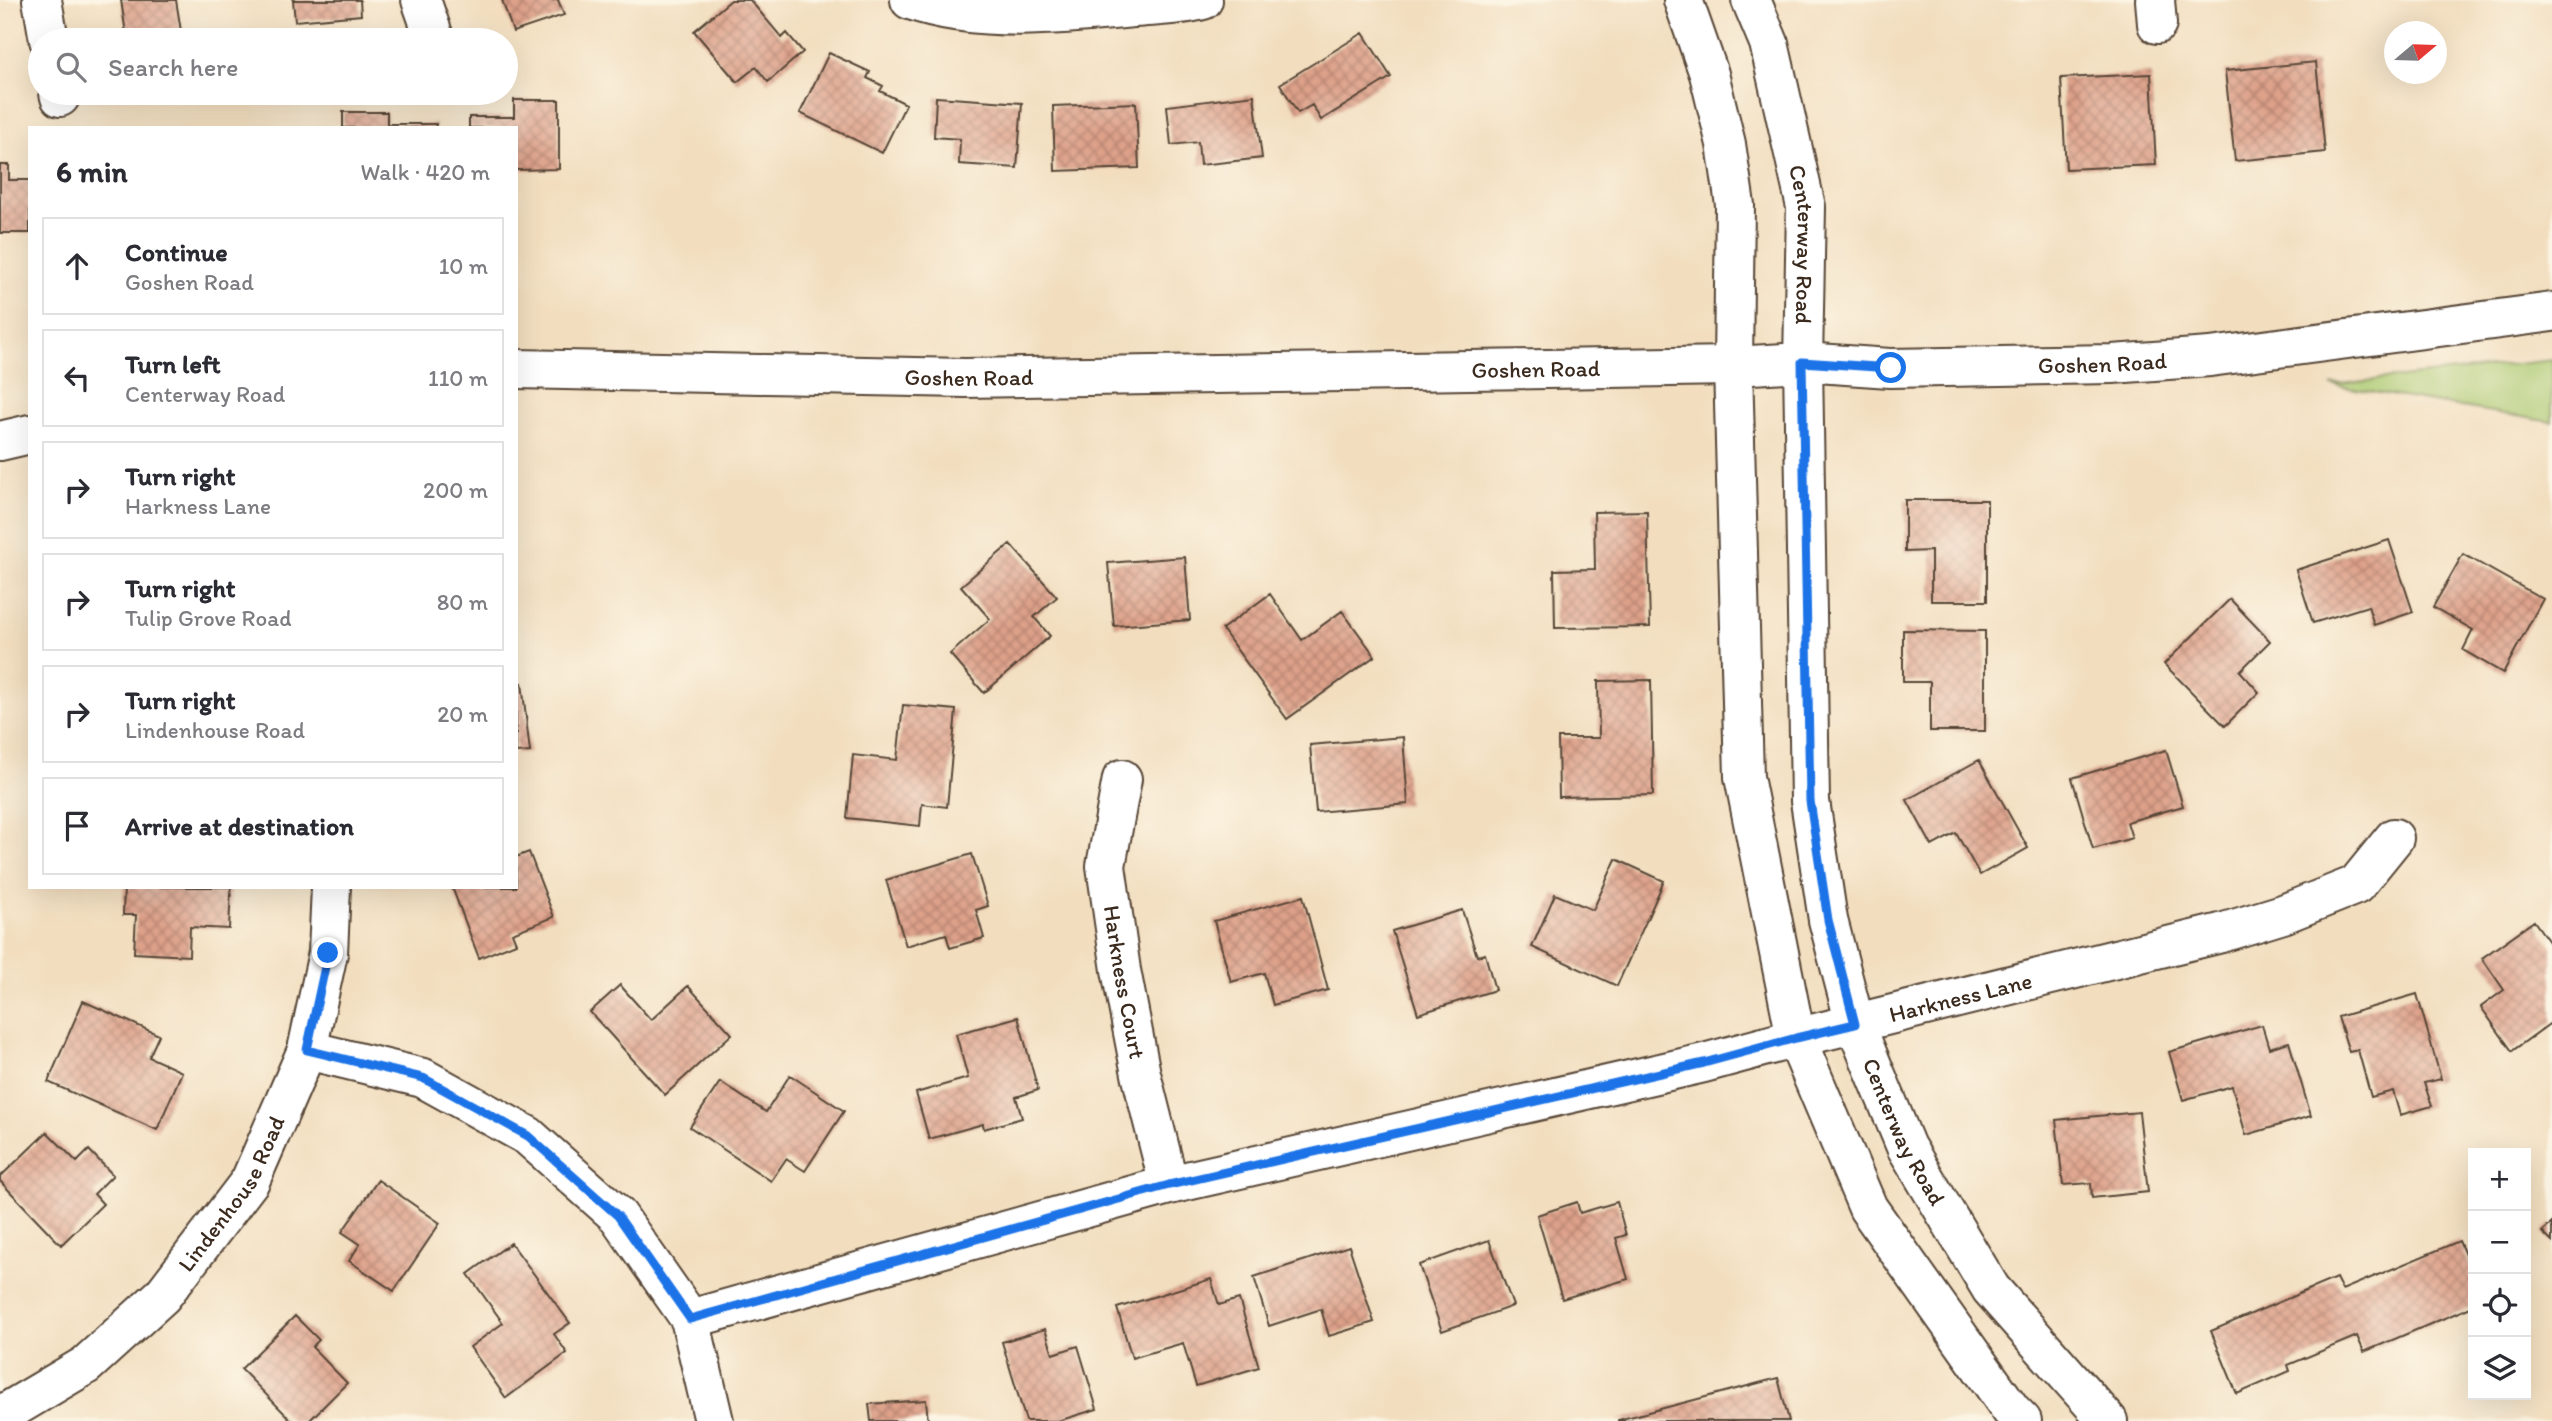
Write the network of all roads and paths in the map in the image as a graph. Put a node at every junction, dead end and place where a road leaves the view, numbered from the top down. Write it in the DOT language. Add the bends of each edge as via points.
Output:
graph roads {
  1 [pos="42,0"];
  2 [pos="421,0"];
  3 [pos="910,0"];
  4 [pos="1203,0"];
  5 [pos="1683,0"];
  6 [pos="1751,0"];
  7 [pos="47,28"];
  8 [pos="431,28"];
  9 [pos="2552,312"];
  10 [pos="1802,362"];
  11 [pos="1733,366"];
  12 [pos="518,369"];
  13 [pos="28,434"];
  14 [pos="0,441"];
  15 [pos="1122,779"];
  16 [pos="2394,838"];
  17 [pos="331,889"];
  18 [pos="1855,1024"];
  19 [pos="1796,1038"];
  20 [pos="307,1050"];
  21 [pos="1169,1185"];
  22 [pos="690,1319"];
  23 [pos="0,1416"];
  24 [pos="2011,1417"];
  25 [pos="714,1421"];
  26 [pos="2108,1421"];
  1 -- 7 [label="street"];
  2 -- 8 [label="street"];
  3 -- 4 [label="street" via="947,10 1026,16"];
  5 -- 11 [label="street" via="1709,74 1735,205"];
  6 -- 10 [label="street, Centerway Road" via="1769,43 1805,207"];
  9 -- 10 [label="street, Goshen Road" via="2210,357 2112,364 1891,368"];
  10 -- 11 [label="street, Goshen Road"];
  10 -- 18 [label="street, Centerway Road" via="1810,801 1828,920"];
  11 -- 12 [label="street, Goshen Road" via="965,377"];
  11 -- 19 [label="street" via="1744,777"];
  13 -- 14 [label="street"];
  15 -- 21 [label="street, Harkness Court" via="1106,866 1141,1074"];
  16 -- 18 [label="street, Harkness Lane" via="2356,885 2283,914"];
  17 -- 20 [label="street, Lindenhouse Road" via="328,953"];
  18 -- 19 [label="street, Harkness Lane"];
  18 -- 26 [label="street, Centerway Road" via="1906,1147 1991,1289"];
  19 -- 21 [label="street, Harkness Lane"];
  19 -- 24 [label="street" via="1868,1208"];
  20 -- 22 [label="street" via="423,1078 528,1136 618,1216"];
  20 -- 23 [label="street, Lindenhouse Road" via="250,1181 162,1296 86,1365"];
  21 -- 22 [label="street, Harkness Lane"];
  22 -- 25 [label="street"];
}
